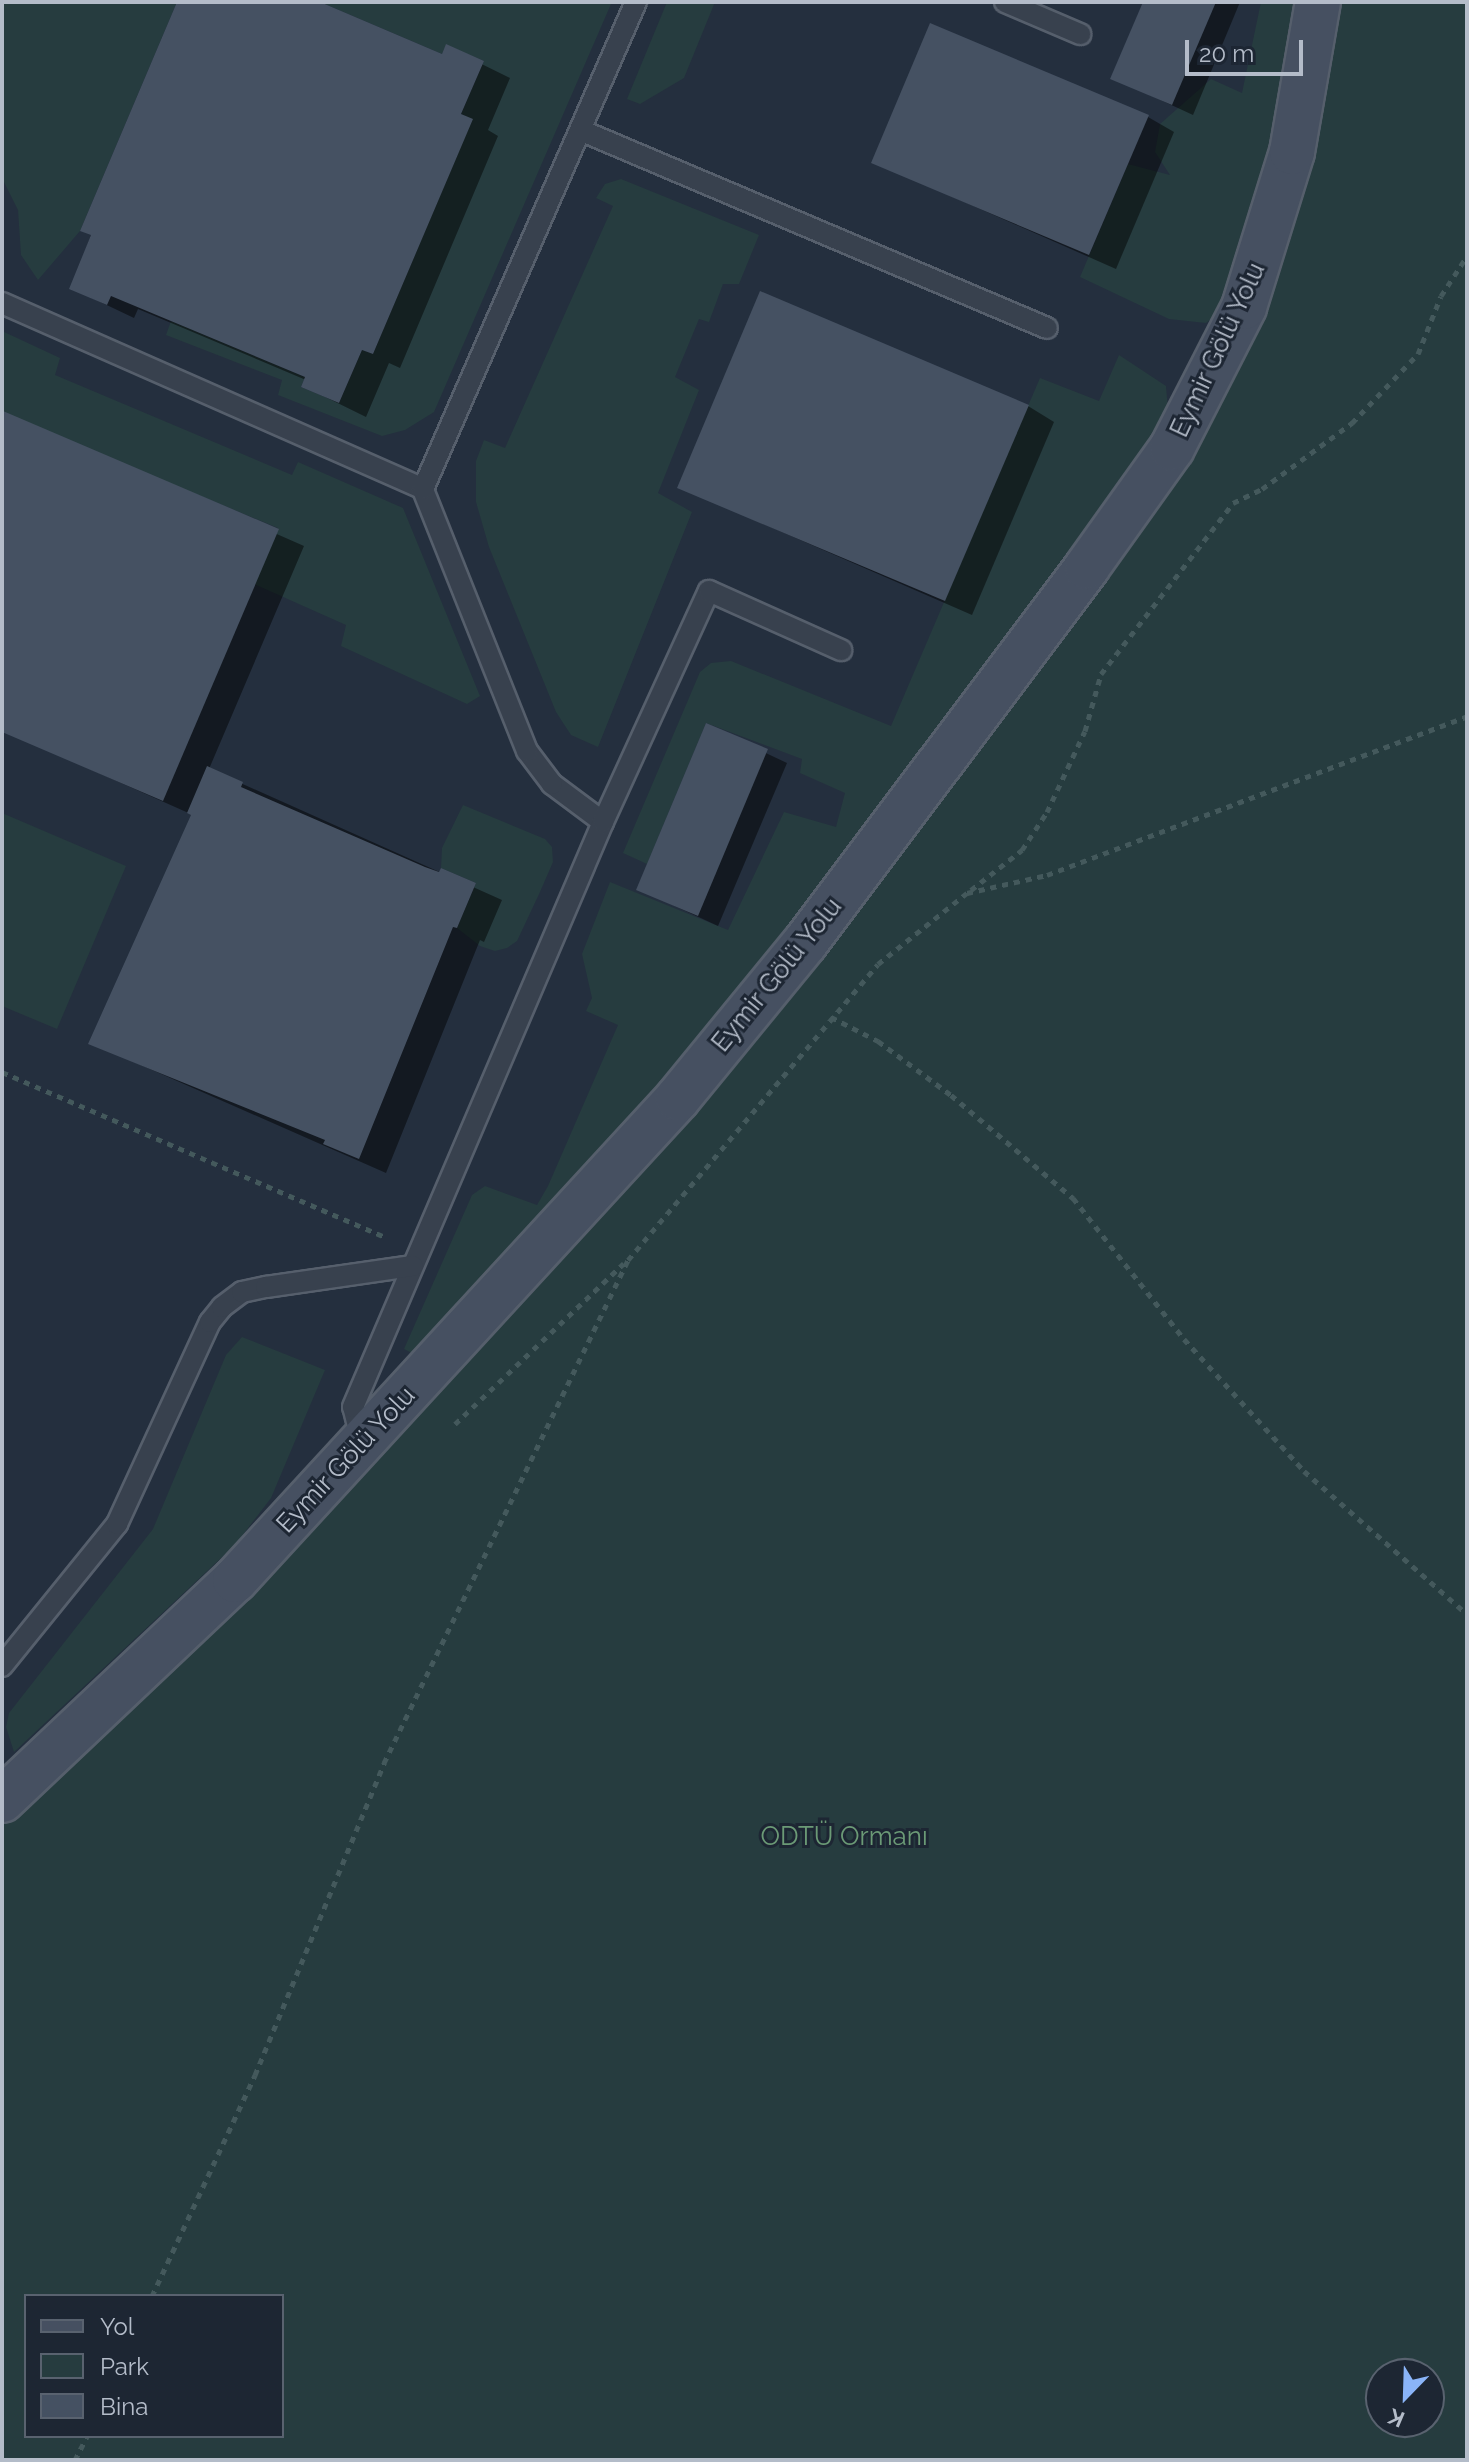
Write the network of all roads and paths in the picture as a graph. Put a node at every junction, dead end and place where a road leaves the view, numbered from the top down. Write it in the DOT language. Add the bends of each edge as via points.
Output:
graph roads {
  1 [pos="636,2"];
  2 [pos="1005,2"];
  3 [pos="1318,2"];
  4 [pos="1080,34"];
  5 [pos="580,130"];
  6 [pos="1467,256"];
  7 [pos="2,303"];
  8 [pos="1047,328"];
  9 [pos="423,489"];
  10 [pos="841,650"];
  11 [pos="1467,716"];
  12 [pos="603,822"];
  13 [pos="967,893"];
  14 [pos="831,1017"];
  15 [pos="2,1072"];
  16 [pos="414,1259"];
  17 [pos="628,1260"];
  18 [pos="455,1424"];
  19 [pos="362,1442"];
  20 [pos="1467,1614"];
  21 [pos="2,1666"];
  22 [pos="4,1793"];
  23 [pos="153,2294"];
  24 [pos="86,2438"];
  25 [pos="75,2460"];
  1 -- 5 [label="lane"];
  2 -- 4 [label="lane"];
  3 -- 19 [label="street, Eymir Gölü Yolu" via="1292,152 1270,235 1244,307 1172,448 805,943 678,1098"];
  5 -- 8 [label="lane"];
  5 -- 9 [label="lane"];
  6 -- 13 [label="path" via="1441,296 1418,354 1352,423 1262,489 1233,503 1101,674 1085,731 1047,812 1022,850"];
  7 -- 9 [label="lane"];
  9 -- 12 [label="lane" via="527,751 552,784"];
  10 -- 12 [label="lane" via="709,591"];
  11 -- 13 [label="path" via="1047,875"];
  12 -- 16 [label="lane"];
  13 -- 14 [label="path" via="878,964"];
  14 -- 17 [label="path"];
  14 -- 20 [label="path" via="878,1041 951,1095 1073,1198 1184,1339 1304,1471"];
  15 -- 16 [label="path"];
  16 -- 19 [label="lane" via="353,1407"];
  16 -- 21 [label="lane" via="242,1292 222,1307 210,1322 117,1524"];
  17 -- 18 [label="path"];
  17 -- 23 [label="path" via="384,1763 255,2075"];
  19 -- 22 [label="street, Eymir Gölü Yolu" via="235,1580"];
  24 -- 25 [label="path"];
}
